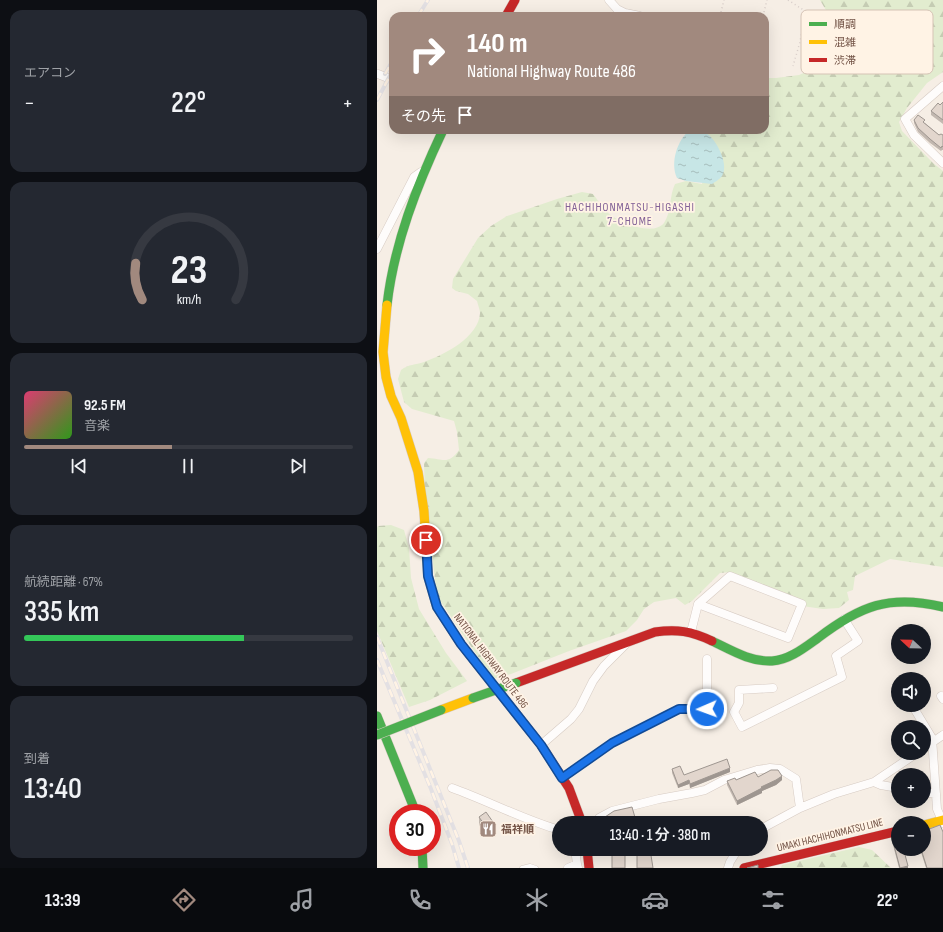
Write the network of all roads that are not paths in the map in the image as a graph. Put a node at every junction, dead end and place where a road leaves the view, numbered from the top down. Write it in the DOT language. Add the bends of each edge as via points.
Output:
graph roads {
  1 [pos="515,0"];
  2 [pos="609,0"];
  3 [pos="508,12"];
  4 [pos="621,12"];
  5 [pos="378,74"];
  6 [pos="389,78"];
  7 [pos="943,86"];
  8 [pos="441,134"];
  9 [pos="943,163"];
  10 [pos="425,168"];
  11 [pos="377,249"];
  12 [pos="387,377"];
  13 [pos="377,380"];
  14 [pos="698,604"];
  15 [pos="943,607"];
  16 [pos="844,619"];
  17 [pos="691,632"];
  18 [pos="629,641"];
  19 [pos="707,659"];
  20 [pos="773,688"];
  21 [pos="916,712"];
  22 [pos="377,716"];
  23 [pos="377,735"];
  24 [pos="943,735"];
  25 [pos="933,742"];
  26 [pos="541,745"];
  27 [pos="907,760"];
  28 [pos="562,778"];
  29 [pos="874,782"];
  30 [pos="891,787"];
  31 [pos="452,788"];
  32 [pos="931,793"];
  33 [pos="936,794"];
  34 [pos="412,804"];
  35 [pos="800,808"];
  36 [pos="579,816"];
  37 [pos="603,816"];
  38 [pos="943,821"];
  39 [pos="931,824"];
  40 [pos="768,825"];
  41 [pos="552,828"];
  42 [pos="891,833"];
  43 [pos="422,856"];
  44 [pos="575,856"];
  45 [pos="590,856"];
  46 [pos="734,856"];
  47 [pos="574,866"];
  48 [pos="423,868"];
  49 [pos="522,868"];
  50 [pos="536,868"];
  51 [pos="589,868"];
  52 [pos="728,868"];
  53 [pos="744,868"];
  1 -- 3 [label="main road"];
  2 -- 4 [label="street"];
  5 -- 6 [label="street"];
  7 -- 9 [label="street" via="905,119 914,135"];
  8 -- 10 [label="main road, NATIONAL HIGHWAY ROUTE 486"];
  10 -- 11 [label="street" via="414,178"];
  10 -- 12 [label="main road, NATIONAL HIGHWAY ROUTE 486" via="399,248 389,289 383,352"];
  12 -- 13 [label="main road"];
  12 -- 26 [label="main road, NATIONAL HIGHWAY ROUTE 486" via="391,396 401,418 418,472 424,510 428,576 437,607 461,644"];
  14 -- 14 [label="street" via="730,576 802,604 788,638"];
  14 -- 17 [label="street"];
  15 -- 16 [label="main road" via="920,602 882,603"];
  16 -- 17 [label="main road" via="796,653 774,660 745,657"];
  16 -- 20 [label="street" via="858,641 836,656 842,677 742,727 734,712 739,703 739,690"];
  17 -- 18 [label="main road" via="673,629"];
  18 -- 23 [label="main road, bridge"];
  18 -- 26 [label="street" via="604,666 571,719"];
  19 -- 28 [label="street" via="707,709 679,709 612,743"];
  21 -- 25 [label="street"];
  22 -- 34 [label="main road"];
  24 -- 25 [label="street"];
  25 -- 33 [label="street"];
  26 -- 28 [label="main road, NATIONAL HIGHWAY ROUTE 486"];
  27 -- 29 [label="street"];
  28 -- 36 [label="main road, NATIONAL HIGHWAY ROUTE 486" via="569,788"];
  29 -- 30 [label="street"];
  29 -- 35 [label="street"];
  31 -- 41 [label="street"];
  32 -- 33 [label="street"];
  33 -- 38 [label="street" via="937,809"];
  35 -- 37 [label="street" via="796,779 780,769 770,768 724,780 692,794 659,799 612,811"];
  35 -- 40 [label="street"];
  38 -- 39 [label="main road"];
  42 -- 53 [label="main road, UMAKI HACHIHONMATSU LINE"];
  43 -- 48 [label="main road"];
  44 -- 47 [label="street"];
  45 -- 51 [label="main road"];
  46 -- 52 [label="street"];
  49 -- 50 [label="lane"];
}
